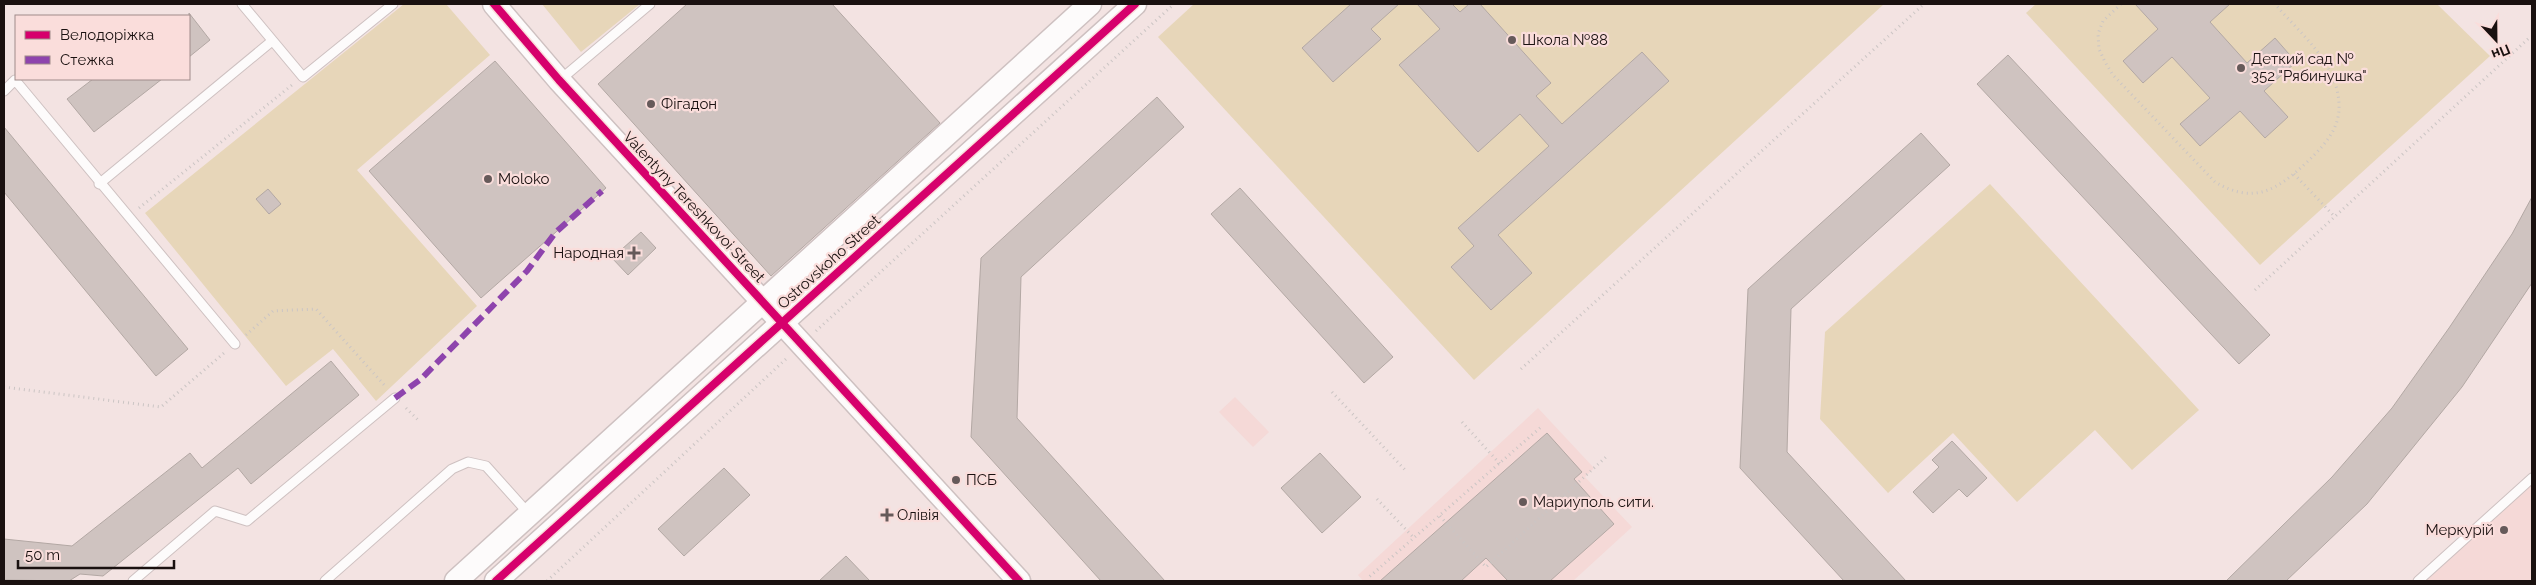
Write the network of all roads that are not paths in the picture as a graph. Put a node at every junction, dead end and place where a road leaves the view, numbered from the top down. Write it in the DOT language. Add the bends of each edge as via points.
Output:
graph roads {
  1 [pos="242,4"];
  2 [pos="393,4"];
  3 [pos="494,4"];
  4 [pos="650,4"];
  5 [pos="1090,4"];
  6 [pos="1136,4"];
  7 [pos="272,41"];
  8 [pos="559,80"];
  9 [pos="4,91"];
  10 [pos="99,184"];
  11 [pos="762,302"];
  12 [pos="782,323"];
  13 [pos="235,344"];
  14 [pos="395,398"];
  15 [pos="2532,478"];
  16 [pos="530,514"];
  17 [pos="133,581"];
  18 [pos="325,581"];
  19 [pos="456,581"];
  20 [pos="496,581"];
  21 [pos="1019,581"];
  22 [pos="2418,581"];
  1 -- 7 [label="lane"];
  2 -- 7 [label="lane" via="302,77"];
  3 -- 8 [label="street, Valentyny Tereshkovoi Street"];
  4 -- 8 [label="lane"];
  5 -- 11 [label="street, Ostrovskoho Street"];
  6 -- 12 [label="street, Ostrovskoho Street"];
  7 -- 10 [label="lane"];
  8 -- 11 [label="street, Valentyny Tereshkovoi Street"];
  9 -- 10 [label="lane" via="15,80"];
  10 -- 13 [label="lane"];
  11 -- 12 [label="street, Valentyny Tereshkovoi Street"];
  11 -- 16 [label="street, Ostrovskoho Street"];
  12 -- 20 [label="street, Ostrovskoho Street"];
  12 -- 21 [label="street, Valentyny Tereshkovoi Street"];
  14 -- 17 [label="lane" via="247,521 214,511"];
  15 -- 22 [label="lane"];
  16 -- 18 [label="lane" via="486,466 468,462 452,469"];
  16 -- 19 [label="street, Ostrovskoho Street"];
}
